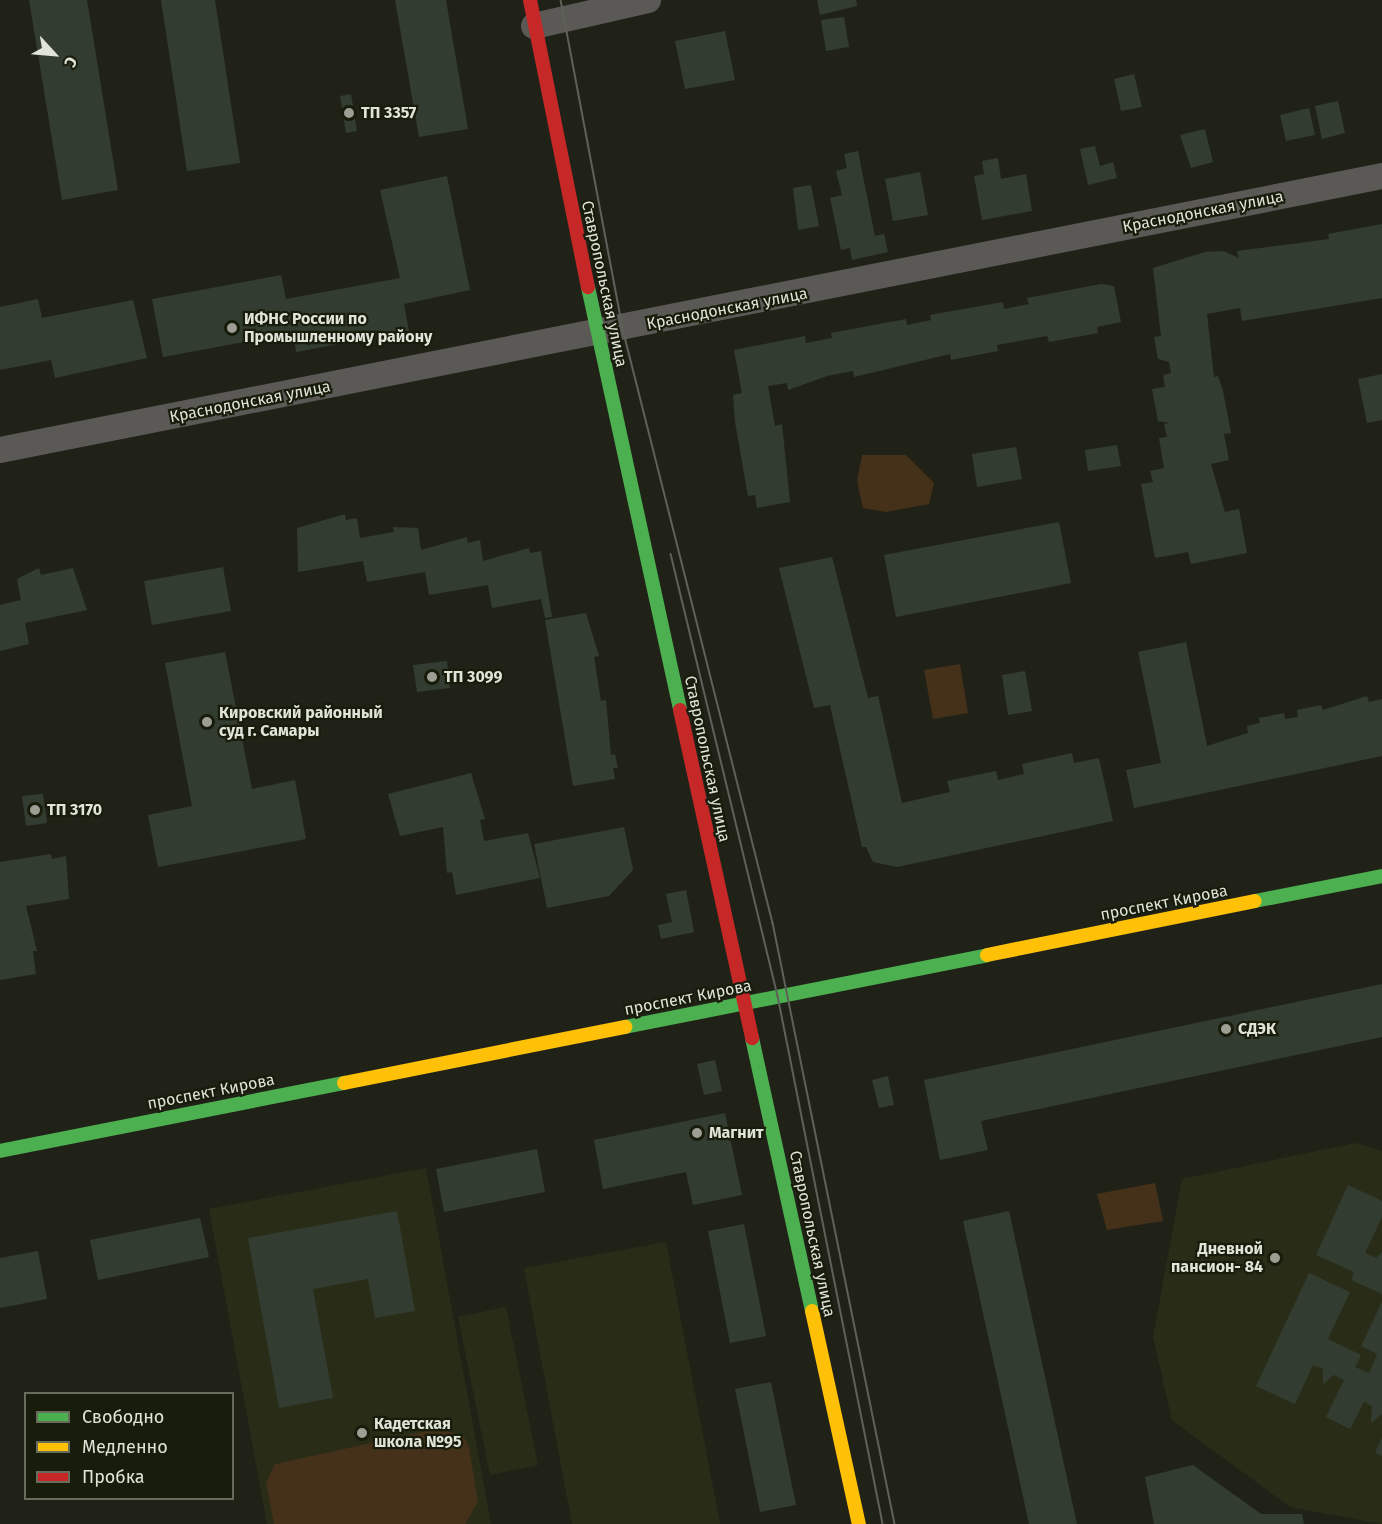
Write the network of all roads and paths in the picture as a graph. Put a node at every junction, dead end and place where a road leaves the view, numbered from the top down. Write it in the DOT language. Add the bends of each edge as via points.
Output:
graph roads {
  1 [pos="530,0"];
  2 [pos="648,0"];
  3 [pos="534,26"];
  4 [pos="1382,176"];
  5 [pos="597,334"];
  6 [pos="0,450"];
  7 [pos="1382,876"];
  8 [pos="744,1003"];
  9 [pos="0,1151"];
  10 [pos="859,1524"];
  1 -- 3 [label="street, Ставропольская улица"];
  2 -- 3 [label="street"];
  3 -- 5 [label="street, Ставропольская улица"];
  4 -- 5 [label="street, Краснодонская улица"];
  5 -- 6 [label="street, Краснодонская улица"];
  5 -- 8 [label="street, Ставропольская улица"];
  7 -- 8 [label="street, проспект Кирова"];
  8 -- 9 [label="street, проспект Кирова"];
  8 -- 10 [label="street, Ставропольская улица"];
}
